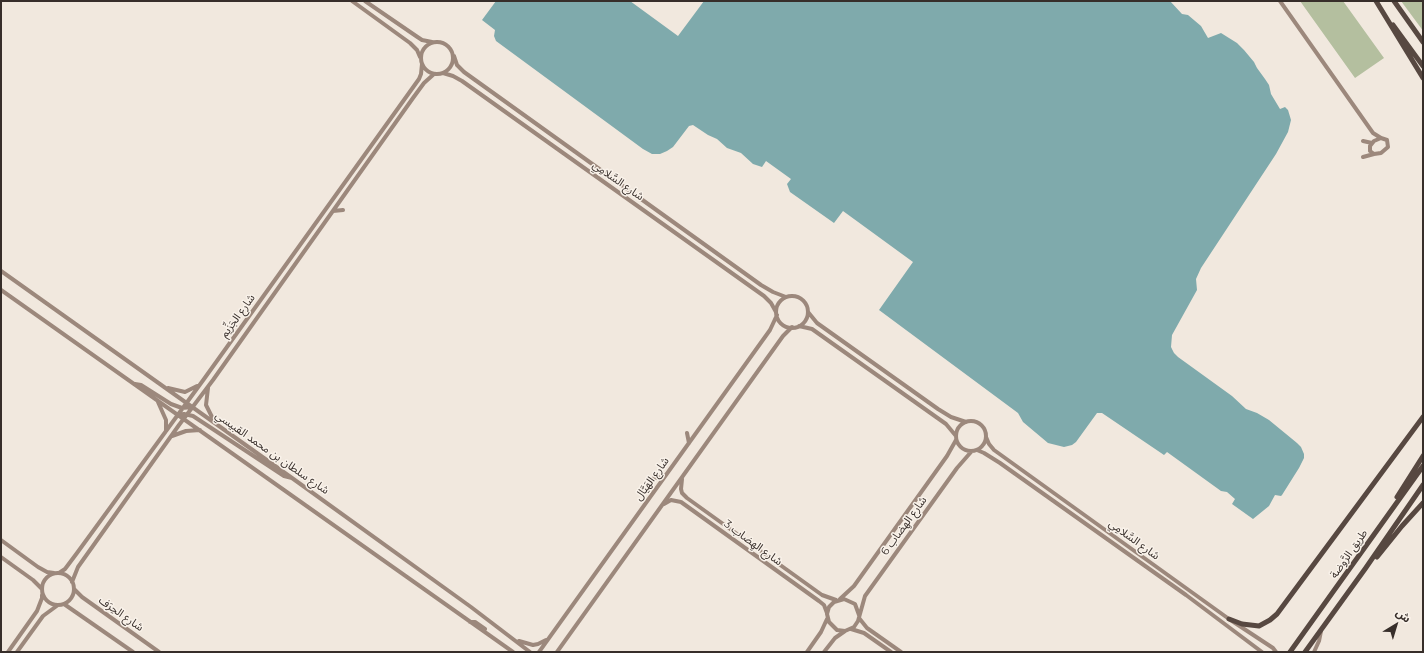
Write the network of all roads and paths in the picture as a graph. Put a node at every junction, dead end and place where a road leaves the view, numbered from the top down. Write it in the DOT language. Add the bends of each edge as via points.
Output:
graph roads {
  1 [pos="352,1"];
  2 [pos="365,1"];
  3 [pos="1280,1"];
  4 [pos="1376,1"];
  5 [pos="1394,1"];
  6 [pos="1423,37"];
  7 [pos="433,42"];
  8 [pos="1423,42"];
  9 [pos="454,56"];
  10 [pos="421,59"];
  11 [pos="422,64"];
  12 [pos="1423,66"];
  13 [pos="434,74"];
  14 [pos="443,74"];
  15 [pos="1423,78"];
  16 [pos="1372,133"];
  17 [pos="1380,138"];
  18 [pos="1362,141"];
  19 [pos="1373,142"];
  20 [pos="1374,154"];
  21 [pos="1363,157"];
  22 [pos="343,210"];
  23 [pos="333,211"];
  24 [pos="1,271"];
  25 [pos="1,290"];
  26 [pos="786,297"];
  27 [pos="808,312"];
  28 [pos="777,314"];
  29 [pos="799,326"];
  30 [pos="792,327"];
  31 [pos="133,383"];
  32 [pos="199,385"];
  33 [pos="163,386"];
  34 [pos="208,387"];
  35 [pos="157,400"];
  36 [pos="186,402"];
  37 [pos="192,407"];
  38 [pos="182,408"];
  39 [pos="187,414"];
  40 [pos="178,415"];
  41 [pos="1423,417"];
  42 [pos="184,419"];
  43 [pos="966,422"];
  44 [pos="215,424"];
  45 [pos="200,430"];
  46 [pos="166,431"];
  47 [pos="687,433"];
  48 [pos="172,436"];
  49 [pos="986,437"];
  50 [pos="956,438"];
  51 [pos="689,443"];
  52 [pos="977,450"];
  53 [pos="971,452"];
  54 [pos="1423,456"];
  55 [pos="1423,466"];
  56 [pos="664,477"];
  57 [pos="292,478"];
  58 [pos="654,478"];
  59 [pos="682,478"];
  60 [pos="1423,484"];
  61 [pos="691,502"];
  62 [pos="1423,503"];
  63 [pos="662,506"];
  64 [pos="688,507"];
  65 [pos="1387,516"];
  66 [pos="1,540"];
  67 [pos="1,557"];
  68 [pos="1365,569"];
  69 [pos="57,573"];
  70 [pos="72,582"];
  71 [pos="74,589"];
  72 [pos="42,591"];
  73 [pos="838,600"];
  74 [pos="64,604"];
  75 [pos="58,605"];
  76 [pos="827,616"];
  77 [pos="859,616"];
  78 [pos="1229,619"];
  79 [pos="470,622"];
  80 [pos="851,629"];
  81 [pos="845,631"];
  82 [pos="1321,632"];
  83 [pos="548,639"];
  84 [pos="515,640"];
  85 [pos="564,642"];
  86 [pos="511,651"];
  87 [pos="8,652"];
  88 [pos="17,652"];
  89 [pos="133,652"];
  90 [pos="159,652"];
  91 [pos="516,652"];
  92 [pos="530,652"];
  93 [pos="540,652"];
  94 [pos="557,652"];
  95 [pos="562,652"];
  96 [pos="807,652"];
  97 [pos="824,652"];
  98 [pos="891,652"];
  99 [pos="901,652"];
  100 [pos="1262,652"];
  101 [pos="1276,652"];
  102 [pos="1290,652"];
  103 [pos="1305,652"];
  104 [pos="1314,652"];
  1 -- 10 [label="street" via="413,45"];
  2 -- 7 [label="street" via="416,36"];
  3 -- 16 [label="street"];
  4 -- 12 [label="highway"];
  4 -- 15 [label="highway"];
  5 -- 6 [label="highway"];
  5 -- 8 [label="highway"];
  7 -- 9 [label="street" via="445,43"];
  7 -- 10 [label="street" via="424,48"];
  9 -- 14 [label="street" via="451,67"];
  9 -- 26 [label="street, شارع السَّلامِي" via="464,72 761,285"];
  10 -- 11 [label="street"];
  11 -- 13 [label="street" via="426,70"];
  11 -- 32 [label="street, شارع الجَزِّيم" via="419,79"];
  13 -- 14 [label="street"];
  13 -- 23 [label="street, شارع الجَزِّيم" via="424,82"];
  14 -- 28 [label="street, شارع السَّلامِي" via="462,81 764,296"];
  16 -- 17 [label="street"];
  16 -- 19 [label="street"];
  17 -- 19 [label="street"];
  17 -- 20 [label="street" via="1387,140 1388,147 1381,153"];
  18 -- 19 [label="street"];
  19 -- 20 [label="street" via="1368,149"];
  20 -- 21 [label="street"];
  22 -- 23 [label="street"];
  23 -- 34 [label="street, شارع الجَزِّيم"];
  24 -- 33 [label="street, شارع سلطان بن محمد القبيسي"];
  25 -- 31 [label="street, شارع سلطان بن محمد القبيسي"];
  26 -- 27 [label="street" via="800,298 806,304"];
  26 -- 28 [label="street" via="780,302"];
  27 -- 29 [label="street"];
  27 -- 43 [label="street" via="818,323 932,404 951,417"];
  28 -- 30 [label="street" via="784,325"];
  28 -- 51 [label="street, شارع الهَيَّال" via="770,330"];
  29 -- 30 [label="street"];
  29 -- 50 [label="street" via="812,329 946,424"];
  30 -- 59 [label="street"];
  31 -- 35 [label="street, شارع سلطان بن محمد القبيسي"];
  31 -- 38 [label="street"];
  32 -- 33 [label="street" via="185,392"];
  32 -- 36 [label="street, شارع الجَزِّيم"];
  33 -- 36 [label="street, شارع سلطان بن محمد القبيسي"];
  34 -- 37 [label="street, شارع الجَزِّيم"];
  34 -- 44 [label="street" via="206,405"];
  35 -- 40 [label="street, شارع سلطان بن محمد القبيسي"];
  35 -- 46 [label="street" via="166,420"];
  36 -- 37 [label="street, شارع سلطان بن محمد القبيسي"];
  36 -- 38 [label="street, شارع الجَزِّيم"];
  37 -- 38 [label="street"];
  37 -- 39 [label="street, شارع الجَزِّيم"];
  37 -- 44 [label="street, شارع سلطان بن محمد القبيسي"];
  38 -- 40 [label="street, شارع الجَزِّيم"];
  39 -- 40 [label="street"];
  39 -- 42 [label="street, شارع الجَزِّيم"];
  39 -- 57 [label="street" via="284,476"];
  40 -- 42 [label="street, شارع سلطان بن محمد القبيسي"];
  40 -- 46 [label="street, شارع الجَزِّيم"];
  41 -- 78 [label="highway" via="1277,614 1260,626 1242,624"];
  42 -- 45 [label="street, شارع سلطان بن محمد القبيسي"];
  42 -- 48 [label="street, شارع الجَزِّيم"];
  43 -- 49 [label="street" via="978,423 984,429"];
  43 -- 50 [label="street" via="959,427"];
  44 -- 57 [label="street, شارع سلطان بن محمد القبيسي"];
  45 -- 48 [label="street"];
  45 -- 79 [label="street, شارع سلطان بن محمد القبيسي"];
  46 -- 69 [label="street, شارع الجَزِّيم" via="70,563"];
  47 -- 51 [label="street"];
  48 -- 70 [label="street, شارع الجَزِّيم" via="78,567"];
  49 -- 52 [label="street" via="984,445"];
  49 -- 78 [label="street, شارع السَّلامِي" via="994,450"];
  50 -- 53 [label="street" via="963,450"];
  50 -- 73 [label="street, شارع الهِضاب 6" via="947,456 854,586"];
  51 -- 56 [label="street, شارع الهَيَّال"];
  52 -- 53 [label="street"];
  52 -- 100 [label="street, شارع السَّلامِي" via="1000,463"];
  53 -- 77 [label="street, شارع الهِضاب 6" via="864,596"];
  54 -- 65 [label="highway"];
  55 -- 65 [label="highway, طريق الرَّوضة"];
  56 -- 58 [label="street"];
  56 -- 83 [label="street, شارع الهَيَّال"];
  57 -- 84 [label="street, شارع سلطان بن محمد القبيسي"];
  59 -- 61 [label="street, شارع الهِضاب 3" via="682,493"];
  59 -- 63 [label="street"];
  60 -- 68 [label="highway, طريق الرَّوضة"];
  61 -- 64 [label="street" via="687,503"];
  61 -- 73 [label="street, شارع الهِضاب 3" via="822,595"];
  62 -- 68 [label="highway" via="1374,562"];
  63 -- 64 [label="street, شارع الهِضاب 3" via="676,500"];
  63 -- 85 [label="street"];
  64 -- 76 [label="street, شارع الهِضاب 3" via="819,601 824,605"];
  65 -- 102 [label="highway, طريق الرَّوضة"];
  66 -- 69 [label="street" via="38,567 47,572"];
  67 -- 72 [label="street" via="33,580"];
  68 -- 82 [label="highway, طريق الرَّوضة"];
  69 -- 70 [label="street" via="67,576"];
  69 -- 72 [label="street" via="45,579"];
  70 -- 71 [label="street"];
  71 -- 74 [label="street" via="72,598"];
  71 -- 90 [label="street, شارع الحِرَف"];
  72 -- 75 [label="street" via="48,602"];
  72 -- 87 [label="street" via="37,611"];
  73 -- 76 [label="street" via="829,607"];
  73 -- 77 [label="street" via="848,600 855,604"];
  74 -- 75 [label="street"];
  74 -- 89 [label="street"];
  75 -- 88 [label="street" via="43,616"];
  76 -- 81 [label="street" via="834,628"];
  76 -- 96 [label="street" via="821,632"];
  77 -- 80 [label="street"];
  77 -- 99 [label="street" via="867,628"];
  78 -- 101 [label="street, شارع السَّلامِي" via="1274,648"];
  79 -- 86 [label="street, شارع سلطان بن محمد القبيسي"];
  79 -- 91 [label="street" via="474,622"];
  80 -- 81 [label="street"];
  80 -- 98 [label="street" via="864,633"];
  81 -- 97 [label="street" via="835,638"];
  82 -- 103 [label="highway, طريق الرَّوضة"];
  82 -- 104 [label="street"];
  83 -- 84 [label="street" via="533,645"];
  83 -- 93 [label="street, شارع الهَيَّال"];
  84 -- 92 [label="street, شارع سلطان بن محمد القبيسي"];
  85 -- 94 [label="street"];
  85 -- 95 [label="street"];
}
